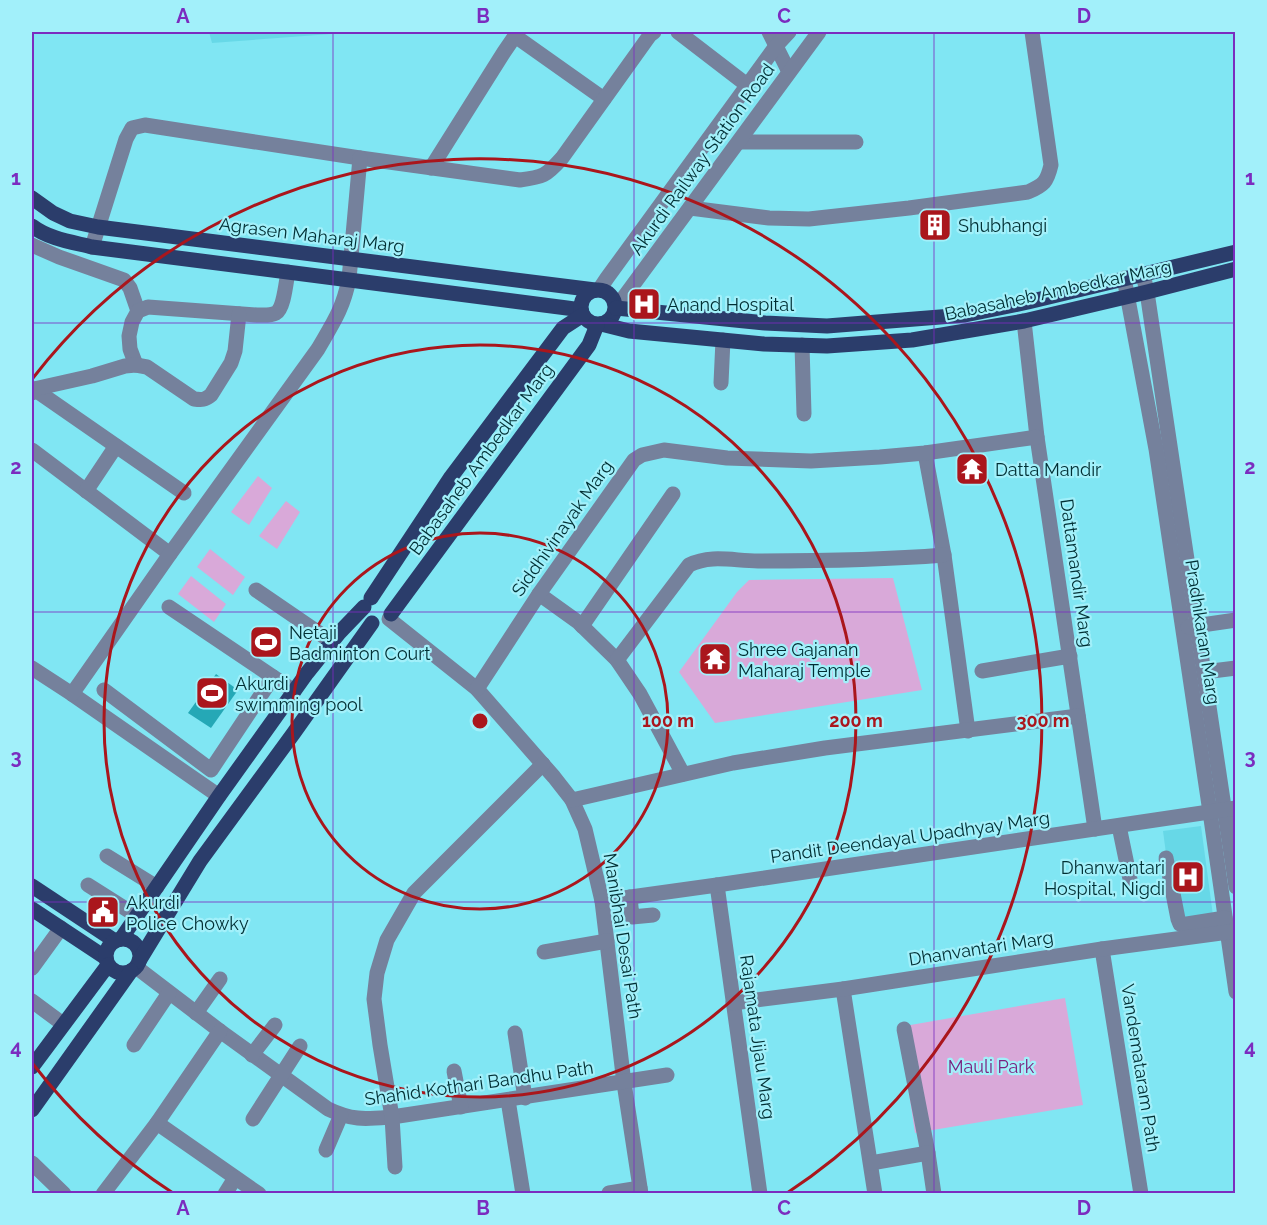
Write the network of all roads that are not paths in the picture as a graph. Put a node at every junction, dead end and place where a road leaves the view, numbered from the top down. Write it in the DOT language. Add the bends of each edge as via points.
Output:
graph roads {
  1 [pos="654,32"];
  2 [pos="678,32"];
  3 [pos="769,32"];
  4 [pos="789,32"];
  5 [pos="819,32"];
  6 [pos="1032,32"];
  7 [pos="776,46"];
  8 [pos="789,72"];
  9 [pos="747,85"];
  10 [pos="604,99"];
  11 [pos="739,142"];
  12 [pos="856,142"];
  13 [pos="360,158"];
  14 [pos="431,168"];
  15 [pos="32,198"];
  16 [pos="690,208"];
  17 [pos="32,226"];
  18 [pos="98,227"];
  19 [pos="32,245"];
  20 [pos="92,247"];
  21 [pos="1236,252"];
  22 [pos="351,259"];
  23 [pos="1236,269"];
  24 [pos="288,272"];
  25 [pos="1143,274"];
  26 [pos="1124,278"];
  27 [pos="349,279"];
  28 [pos="597,290"];
  29 [pos="1147,292"];
  30 [pos="1128,297"];
  31 [pos="615,308"];
  32 [pos="138,311"];
  33 [pos="582,313"];
  34 [pos="239,314"];
  35 [pos="1024,321"];
  36 [pos="599,324"];
  37 [pos="723,340"];
  38 [pos="802,345"];
  39 [pos="136,365"];
  40 [pos="721,383"];
  41 [pos="33,391"];
  42 [pos="804,414"];
  43 [pos="1037,437"];
  44 [pos="116,446"];
  45 [pos="32,450"];
  46 [pos="925,453"];
  47 [pos="86,491"];
  48 [pos="184,493"];
  49 [pos="673,494"];
  50 [pos="170,554"];
  51 [pos="944,555"];
  52 [pos="256,590"];
  53 [pos="539,594"];
  54 [pos="368,603"];
  55 [pos="169,607"];
  56 [pos="390,616"];
  57 [pos="1236,620"];
  58 [pos="372,623"];
  59 [pos="582,626"];
  60 [pos="1190,627"];
  61 [pos="332,642"];
  62 [pos="1070,656"];
  63 [pos="617,660"];
  64 [pos="32,668"];
  65 [pos="1236,668"];
  66 [pos="982,672"];
  67 [pos="1204,672"];
  68 [pos="273,677"];
  69 [pos="477,689"];
  70 [pos="104,690"];
  71 [pos="294,691"];
  72 [pos="72,694"];
  73 [pos="1078,716"];
  74 [pos="968,730"];
  75 [pos="543,764"];
  76 [pos="683,774"];
  77 [pos="219,796"];
  78 [pos="572,800"];
  79 [pos="1223,810"];
  80 [pos="1119,826"];
  81 [pos="1095,829"];
  82 [pos="107,856"];
  83 [pos="1166,858"];
  84 [pos="1130,879"];
  85 [pos="88,885"];
  86 [pos="717,885"];
  87 [pos="32,886"];
  88 [pos="157,887"];
  89 [pos="1236,887"];
  90 [pos="630,897"];
  91 [pos="602,901"];
  92 [pos="32,909"];
  93 [pos="653,915"];
  94 [pos="136,916"];
  95 [pos="1229,927"];
  96 [pos="61,928"];
  97 [pos="118,940"];
  98 [pos="607,941"];
  99 [pos="1102,949"];
  100 [pos="544,952"];
  101 [pos="107,961"];
  102 [pos="135,967"];
  103 [pos="32,968"];
  104 [pos="220,979"];
  105 [pos="843,988"];
  106 [pos="1236,992"];
  107 [pos="169,993"];
  108 [pos="734,1003"];
  109 [pos="34,1008"];
  110 [pos="196,1013"];
  111 [pos="63,1024"];
  112 [pos="275,1025"];
  113 [pos="904,1029"];
  114 [pos="220,1031"];
  115 [pos="515,1033"];
  116 [pos="134,1045"];
  117 [pos="300,1046"];
  118 [pos="252,1055"];
  119 [pos="32,1066"];
  120 [pos="454,1071"];
  121 [pos="280,1075"];
  122 [pos="667,1075"];
  123 [pos="624,1083"];
  124 [pos="525,1098"];
  125 [pos="508,1100"];
  126 [pos="461,1107"];
  127 [pos="32,1110"];
  128 [pos="341,1115"];
  129 [pos="392,1117"];
  130 [pos="252,1119"];
  131 [pos="158,1124"];
  132 [pos="326,1150"];
  133 [pos="928,1153"];
  134 [pos="32,1163"];
  135 [pos="870,1163"];
  136 [pos="396,1167"];
  137 [pos="235,1178"];
  138 [pos="641,1191"];
  139 [pos="609,1193"];
  140 [pos="64,1194"];
  141 [pos="104,1194"];
  142 [pos="225,1194"];
  143 [pos="259,1194"];
  144 [pos="523,1194"];
  145 [pos="760,1194"];
  146 [pos="875,1194"];
  147 [pos="934,1194"];
  148 [pos="1141,1194"];
  1 -- 10 [label="street"];
  2 -- 9 [label="street"];
  3 -- 7 [label="street"];
  4 -- 7 [label="street, Akurdi Railway Station Road"];
  5 -- 8 [label="street, Akurdi Railway Station Road"];
  6 -- 16 [label="street" via="1051,165 1047,180 1039,187 1028,192 809,219"];
  7 -- 8 [label="street"];
  7 -- 9 [label="street, Akurdi Railway Station Road"];
  8 -- 11 [label="street, Akurdi Railway Station Road"];
  9 -- 28 [label="street, Akurdi Railway Station Road"];
  10 -- 14 [label="street" via="562,158 538,177 520,180"];
  10 -- 14 [label="street" via="515,36"];
  11 -- 12 [label="street"];
  11 -- 16 [label="street, Akurdi Railway Station Road"];
  13 -- 14 [label="street"];
  13 -- 18 [label="street" via="145,125 132,128"];
  13 -- 22 [label="street"];
  15 -- 18 [label="main road, Agrasen Maharaj Marg" via="70,221"];
  16 -- 31 [label="street, Akurdi Railway Station Road"];
  17 -- 20 [label="main road"];
  18 -- 20 [label="street"];
  18 -- 22 [label="main road, Agrasen Maharaj Marg"];
  19 -- 32 [label="street" via="124,280"];
  20 -- 24 [label="main road"];
  21 -- 25 [label="main road, Babasaheb Ambedkar Marg"];
  22 -- 27 [label="street"];
  22 -- 28 [label="main road, Agrasen Maharaj Marg"];
  23 -- 29 [label="main road, Babasaheb Ambedkar Marg"];
  24 -- 27 [label="main road"];
  24 -- 34 [label="street" via="281,308 276,313"];
  25 -- 26 [label="main road, Babasaheb Ambedkar Marg"];
  25 -- 29 [label="street, Pradhikaran Marg"];
  26 -- 30 [label="street, Pradhikaran Marg"];
  26 -- 31 [label="main road, Babasaheb Ambedkar Marg" via="965,315 827,326"];
  27 -- 33 [label="main road"];
  27 -- 50 [label="street" via="339,313 318,349"];
  28 -- 31 [label="main road" via="608,293"];
  28 -- 33 [label="main road" via="584,297"];
  29 -- 30 [label="main road, Babasaheb Ambedkar Marg"];
  29 -- 60 [label="street, Pradhikaran Marg"];
  30 -- 35 [label="main road, Babasaheb Ambedkar Marg"];
  30 -- 60 [label="street, Pradhikaran Marg"];
  31 -- 36 [label="main road" via="613,317"];
  32 -- 34 [label="street" via="148,307"];
  32 -- 39 [label="street" via="129,336"];
  33 -- 36 [label="main road" via="588,322"];
  33 -- 54 [label="main road, Babasaheb Ambedkar Marg" via="563,328 479,439"];
  34 -- 39 [label="street" via="231,363 207,399 194,399 147,367"];
  35 -- 38 [label="main road, Babasaheb Ambedkar Marg" via="912,340"];
  35 -- 43 [label="street, Dattamandir Marg"];
  36 -- 37 [label="main road, Babasaheb Ambedkar Marg" via="628,331"];
  36 -- 56 [label="main road, Babasaheb Ambedkar Marg" via="589,345"];
  37 -- 38 [label="main road, Babasaheb Ambedkar Marg"];
  37 -- 40 [label="street"];
  38 -- 42 [label="street"];
  39 -- 41 [label="street"];
  41 -- 44 [label="street"];
  43 -- 46 [label="street, Siddhivinayak Marg"];
  43 -- 62 [label="street, Dattamandir Marg"];
  44 -- 47 [label="street"];
  44 -- 48 [label="street"];
  45 -- 47 [label="street"];
  46 -- 51 [label="street"];
  46 -- 53 [label="street, Siddhivinayak Marg" via="811,461 727,458 664,450 642,455 634,460"];
  47 -- 50 [label="street"];
  49 -- 59 [label="street"];
  50 -- 72 [label="street"];
  51 -- 63 [label="street" via="698,561 689,565"];
  51 -- 74 [label="street"];
  52 -- 61 [label="street"];
  53 -- 59 [label="street"];
  53 -- 69 [label="street, Siddhivinayak Marg"];
  54 -- 56 [label="main road" via="378,597 386,599 391,606"];
  54 -- 58 [label="main road" via="366,618"];
  54 -- 61 [label="main road, Babasaheb Ambedkar Marg"];
  55 -- 68 [label="street"];
  56 -- 58 [label="main road" via="383,624"];
  56 -- 69 [label="street, Manibhai Desai Path"];
  57 -- 60 [label="street"];
  58 -- 102 [label="main road" via="200,861"];
  59 -- 63 [label="street"];
  60 -- 67 [label="street, Pradhikaran Marg"];
  60 -- 79 [label="street, Pradhikaran Marg"];
  61 -- 71 [label="main road, Babasaheb Ambedkar Marg"];
  62 -- 66 [label="street"];
  62 -- 73 [label="street, Dattamandir Marg"];
  63 -- 76 [label="street"];
  64 -- 72 [label="street"];
  65 -- 67 [label="street"];
  67 -- 79 [label="street, Pradhikaran Marg"];
  68 -- 70 [label="street" via="211,770"];
  68 -- 71 [label="street"];
  69 -- 75 [label="street, Manibhai Desai Path"];
  71 -- 77 [label="main road, Babasaheb Ambedkar Marg"];
  72 -- 77 [label="street"];
  73 -- 74 [label="street"];
  73 -- 81 [label="street, Dattamandir Marg"];
  74 -- 76 [label="street" via="825,748"];
  75 -- 78 [label="street, Manibhai Desai Path"];
  75 -- 129 [label="street" via="414,893 387,940 374,999"];
  76 -- 78 [label="street"];
  77 -- 88 [label="main road, Babasaheb Ambedkar Marg"];
  78 -- 91 [label="street, Manibhai Desai Path" via="585,829"];
  79 -- 80 [label="street, Pandit Deendayal Upadhyay Marg"];
  79 -- 89 [label="street, Pradhikaran Marg"];
  79 -- 95 [label="street, Pradhikaran Marg"];
  80 -- 81 [label="street, Pandit Deendayal Upadhyay Marg"];
  80 -- 84 [label="street"];
  81 -- 86 [label="street, Pandit Deendayal Upadhyay Marg"];
  82 -- 88 [label="street"];
  83 -- 95 [label="street" via="1180,924"];
  85 -- 94 [label="street"];
  86 -- 90 [label="street, Pandit Deendayal Upadhyay Marg"];
  86 -- 108 [label="street, Rajamata Jijau Marg"];
  87 -- 97 [label="main road"];
  88 -- 94 [label="main road, Babasaheb Ambedkar Marg"];
  90 -- 91 [label="street, Pandit Deendayal Upadhyay Marg"];
  90 -- 93 [label="street" via="632,917"];
  91 -- 98 [label="street, Manibhai Desai Path"];
  92 -- 96 [label="main road"];
  94 -- 97 [label="main road, Babasaheb Ambedkar Marg"];
  95 -- 99 [label="street, Dhanvantari Marg"];
  95 -- 106 [label="street, Pradhikaran Marg"];
  96 -- 101 [label="main road"];
  96 -- 103 [label="street"];
  97 -- 101 [label="main road" via="108,948"];
  97 -- 102 [label="main road" via="136,945 140,955"];
  98 -- 100 [label="street"];
  98 -- 123 [label="street, Manibhai Desai Path"];
  99 -- 105 [label="street, Dhanvantari Marg"];
  99 -- 148 [label="street, Vandemataram Path"];
  101 -- 102 [label="main road" via="118,973"];
  101 -- 111 [label="main road"];
  102 -- 107 [label="street, Shahid Kothari Bandhu Path"];
  102 -- 127 [label="main road"];
  104 -- 110 [label="street"];
  105 -- 108 [label="street, Dhanvantari Marg"];
  105 -- 135 [label="street"];
  107 -- 110 [label="street, Shahid Kothari Bandhu Path"];
  107 -- 116 [label="street"];
  108 -- 145 [label="street, Rajamata Jijau Marg"];
  109 -- 111 [label="street"];
  110 -- 114 [label="street, Shahid Kothari Bandhu Path"];
  111 -- 119 [label="main road"];
  112 -- 118 [label="street"];
  113 -- 133 [label="street"];
  114 -- 118 [label="street, Shahid Kothari Bandhu Path"];
  114 -- 131 [label="street"];
  115 -- 124 [label="street"];
  117 -- 121 [label="street"];
  118 -- 121 [label="street, Shahid Kothari Bandhu Path"];
  120 -- 126 [label="street"];
  121 -- 128 [label="street, Shahid Kothari Bandhu Path"];
  121 -- 130 [label="street"];
  122 -- 123 [label="street, Shahid Kothari Bandhu Path"];
  123 -- 124 [label="street, Shahid Kothari Bandhu Path"];
  123 -- 138 [label="street, Manibhai Desai Path"];
  124 -- 125 [label="street, Shahid Kothari Bandhu Path"];
  125 -- 126 [label="street, Shahid Kothari Bandhu Path"];
  125 -- 144 [label="street"];
  126 -- 129 [label="street, Shahid Kothari Bandhu Path"];
  128 -- 129 [label="street, Shahid Kothari Bandhu Path" via="353,1119"];
  128 -- 132 [label="street"];
  129 -- 136 [label="street"];
  131 -- 137 [label="street"];
  131 -- 141 [label="street"];
  133 -- 135 [label="street"];
  133 -- 147 [label="street"];
  134 -- 140 [label="street"];
  135 -- 146 [label="street"];
  137 -- 142 [label="street"];
  137 -- 143 [label="street"];
  138 -- 139 [label="street"];
}
